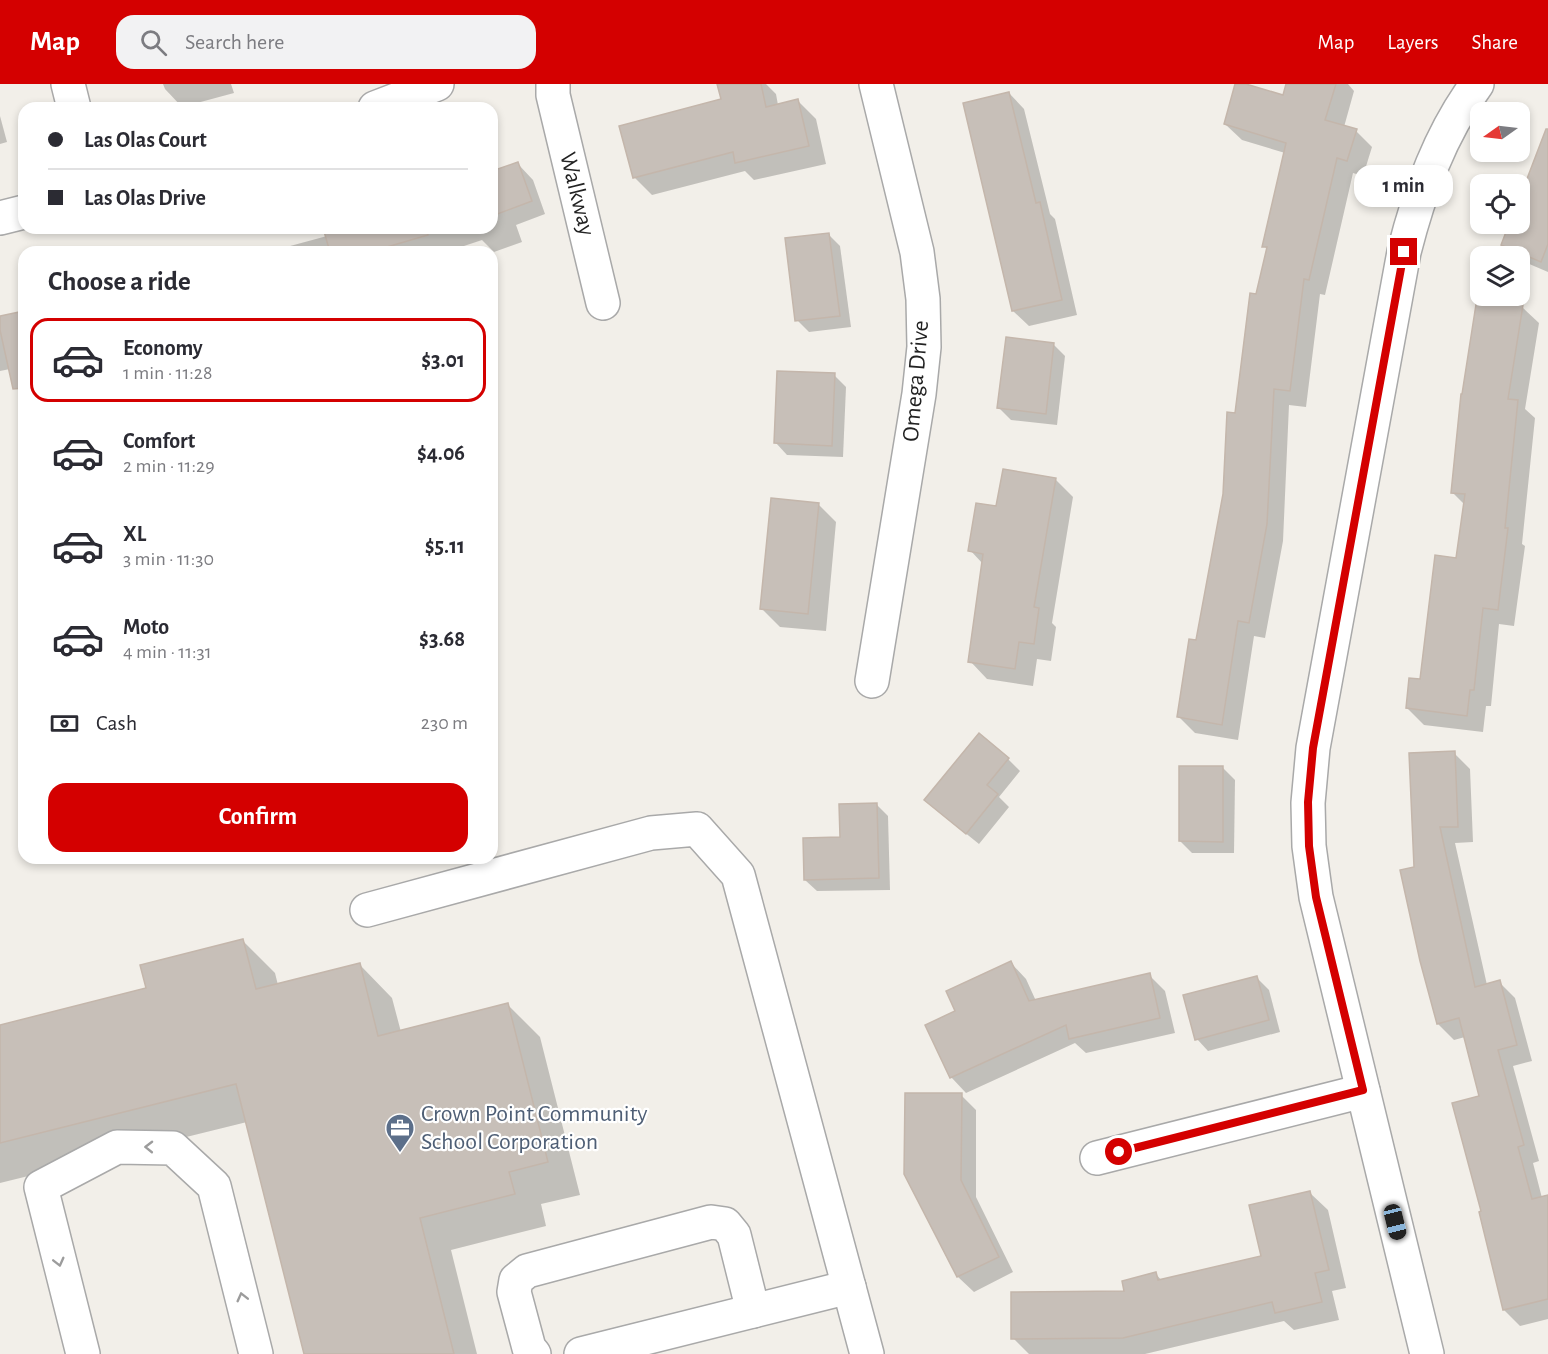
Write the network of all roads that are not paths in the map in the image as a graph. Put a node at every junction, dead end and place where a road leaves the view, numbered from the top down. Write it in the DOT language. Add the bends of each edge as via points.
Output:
graph roads {
  1 [pos="68,84"];
  2 [pos="437,84"];
  3 [pos="553,84"];
  4 [pos="876,84"];
  5 [pos="1477,84"];
  6 [pos="72,102"];
  7 [pos="390,102"];
  8 [pos="18,214"];
  9 [pos="0,218"];
  10 [pos="603,303"];
  11 [pos="872,681"];
  12 [pos="367,910"];
  13 [pos="1363,1090"];
  14 [pos="1097,1158"];
  15 [pos="849,1287"];
  16 [pos="753,1311"];
  17 [pos="82,1354"];
  18 [pos="256,1354"];
  19 [pos="534,1354"];
  20 [pos="581,1354"];
  21 [pos="867,1354"];
  22 [pos="1427,1354"];
  1 -- 6 [label="street"];
  2 -- 7 [label="street"];
  3 -- 10 [label="street, Walkway" via="552,95"];
  4 -- 11 [label="street, Omega Drive" via="916,252 923,299 924,347"];
  5 -- 13 [label="street" via="1433,161 1417,201 1404,252 1313,748 1308,802 1316,897"];
  8 -- 9 [label="street"];
  12 -- 15 [label="street" via="651,833 697,829 738,875"];
  13 -- 14 [label="street"];
  13 -- 22 [label="street"];
  15 -- 16 [label="street"];
  15 -- 21 [label="street"];
  16 -- 19 [label="street" via="734,1235 725,1224 711,1222 526,1272 516,1280 514,1292"];
  16 -- 20 [label="street"];
  18 -- 17 [label="street, one-way" via="214,1186 173,1148 117,1147 41,1187"];
}
